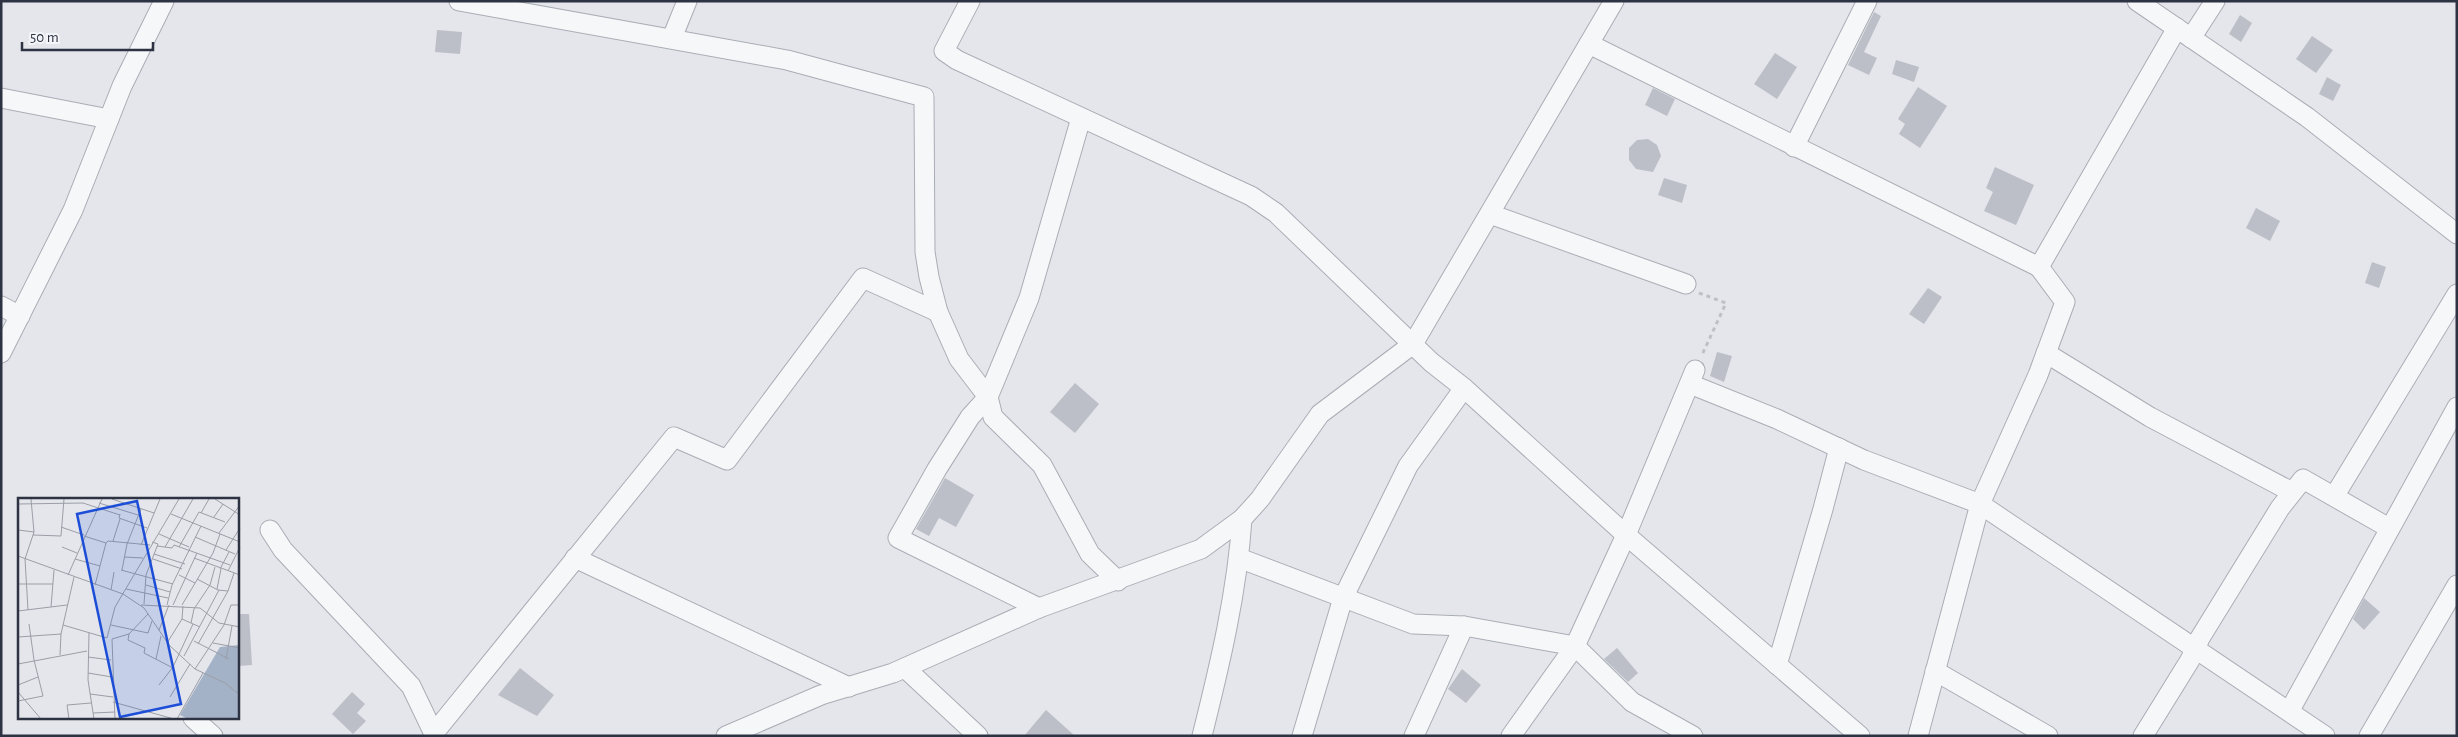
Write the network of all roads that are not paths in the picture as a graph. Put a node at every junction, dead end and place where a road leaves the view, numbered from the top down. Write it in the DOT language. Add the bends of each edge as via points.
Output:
graph roads {
  1 [pos="164,1"];
  2 [pos="459,1"];
  3 [pos="687,1"];
  4 [pos="970,1"];
  5 [pos="1614,1"];
  6 [pos="1867,1"];
  7 [pos="2137,1"];
  8 [pos="2215,1"];
  9 [pos="482,3"];
  10 [pos="2184,33"];
  11 [pos="672,38"];
  12 [pos="1590,44"];
  13 [pos="1,98"];
  14 [pos="1081,118"];
  15 [pos="109,119"];
  16 [pos="1794,148"];
  17 [pos="1490,214"];
  18 [pos="2457,234"];
  19 [pos="2039,267"];
  20 [pos="1686,284"];
  21 [pos="2457,294"];
  22 [pos="1,306"];
  23 [pos="938,312"];
  24 [pos="20,316"];
  25 [pos="1413,344"];
  26 [pos="1,353"];
  27 [pos="2046,353"];
  28 [pos="1464,388"];
  29 [pos="988,397"];
  30 [pos="2457,407"];
  31 [pos="1839,448"];
  32 [pos="2292,492"];
  33 [pos="2335,495"];
  34 [pos="1980,504"];
  35 [pos="1242,519"];
  36 [pos="2389,528"];
  37 [pos="270,530"];
  38 [pos="1626,535"];
  39 [pos="575,558"];
  40 [pos="1239,558"];
  41 [pos="1118,581"];
  42 [pos="2457,585"];
  43 [pos="1343,598"];
  44 [pos="1040,608"];
  45 [pos="1464,626"];
  46 [pos="1574,646"];
  47 [pos="2196,648"];
  48 [pos="1777,665"];
  49 [pos="906,668"];
  50 [pos="1935,670"];
  51 [pos="849,687"];
  52 [pos="2290,710"];
  53 [pos="195,720"];
  54 [pos="434,734"];
  55 [pos="735,734"];
  56 [pos="213,736"];
  57 [pos="978,736"];
  58 [pos="1202,736"];
  59 [pos="1302,736"];
  60 [pos="1414,736"];
  61 [pos="1511,736"];
  62 [pos="1693,736"];
  63 [pos="1860,736"];
  64 [pos="1918,736"];
  65 [pos="2048,736"];
  66 [pos="2143,736"];
  67 [pos="2325,736"];
  68 [pos="2369,736"];
  1 -- 15 [label="street"];
  2 -- 9 [label="street"];
  3 -- 11 [label="street"];
  4 -- 14 [label="street" via="944,51"];
  5 -- 12 [label="street"];
  6 -- 16 [label="street"];
  7 -- 10 [label="street"];
  8 -- 10 [label="street"];
  9 -- 11 [label="street"];
  10 -- 18 [label="street" via="2307,117"];
  10 -- 19 [label="street"];
  11 -- 23 [label="street" via="787,60 924,97 925,252"];
  12 -- 16 [label="street"];
  12 -- 17 [label="street"];
  13 -- 15 [label="street"];
  14 -- 25 [label="street" via="1251,196 1276,213"];
  14 -- 29 [label="street" via="1028,298"];
  15 -- 24 [label="street" via="73,210"];
  16 -- 19 [label="street"];
  17 -- 20 [label="street"];
  17 -- 25 [label="street"];
  19 -- 27 [label="street" via="2065,302"];
  21 -- 33 [label="street"];
  22 -- 24 [label="street"];
  23 -- 29 [label="street" via="959,358"];
  23 -- 39 [label="street" via="863,278 727,460 674,437"];
  24 -- 26 [label="street"];
  25 -- 28 [label="street"];
  25 -- 35 [label="street" via="1320,414 1266,491"];
  27 -- 32 [label="street" via="2150,417"];
  27 -- 34 [label="street"];
  28 -- 38 [label="street"];
  28 -- 43 [label="street" via="1408,466"];
  29 -- 41 [label="street" via="993,417 1042,465 1090,554"];
  29 -- 44 [label="street" via="966,424 898,538"];
  30 -- 36 [label="street"];
  31 -- 34 [label="street"];
  31 -- 38 [label="street" via="1692,377"];
  31 -- 48 [label="street"];
  32 -- 33 [label="street" via="2303,479"];
  32 -- 47 [label="street"];
  33 -- 36 [label="street"];
  34 -- 47 [label="street"];
  34 -- 50 [label="street"];
  35 -- 40 [label="street"];
  35 -- 41 [label="street" via="1201,549"];
  36 -- 52 [label="street"];
  37 -- 54 [label="street" via="283,550 411,686"];
  38 -- 46 [label="street"];
  38 -- 48 [label="street"];
  39 -- 51 [label="street"];
  39 -- 54 [label="street"];
  40 -- 43 [label="street"];
  40 -- 58 [label="street" via="1231,612"];
  41 -- 44 [label="street"];
  42 -- 68 [label="street"];
  43 -- 45 [label="street" via="1413,624"];
  43 -- 59 [label="street"];
  44 -- 49 [label="street"];
  45 -- 46 [label="street"];
  45 -- 60 [label="street"];
  46 -- 61 [label="street"];
  46 -- 62 [label="street" via="1632,702"];
  47 -- 52 [label="street"];
  47 -- 66 [label="street"];
  48 -- 63 [label="street"];
  49 -- 51 [label="street"];
  49 -- 57 [label="street"];
  50 -- 64 [label="street"];
  50 -- 65 [label="street"];
  51 -- 55 [label="street" via="821,695"];
  52 -- 67 [label="street"];
  53 -- 56 [label="street"];
}
